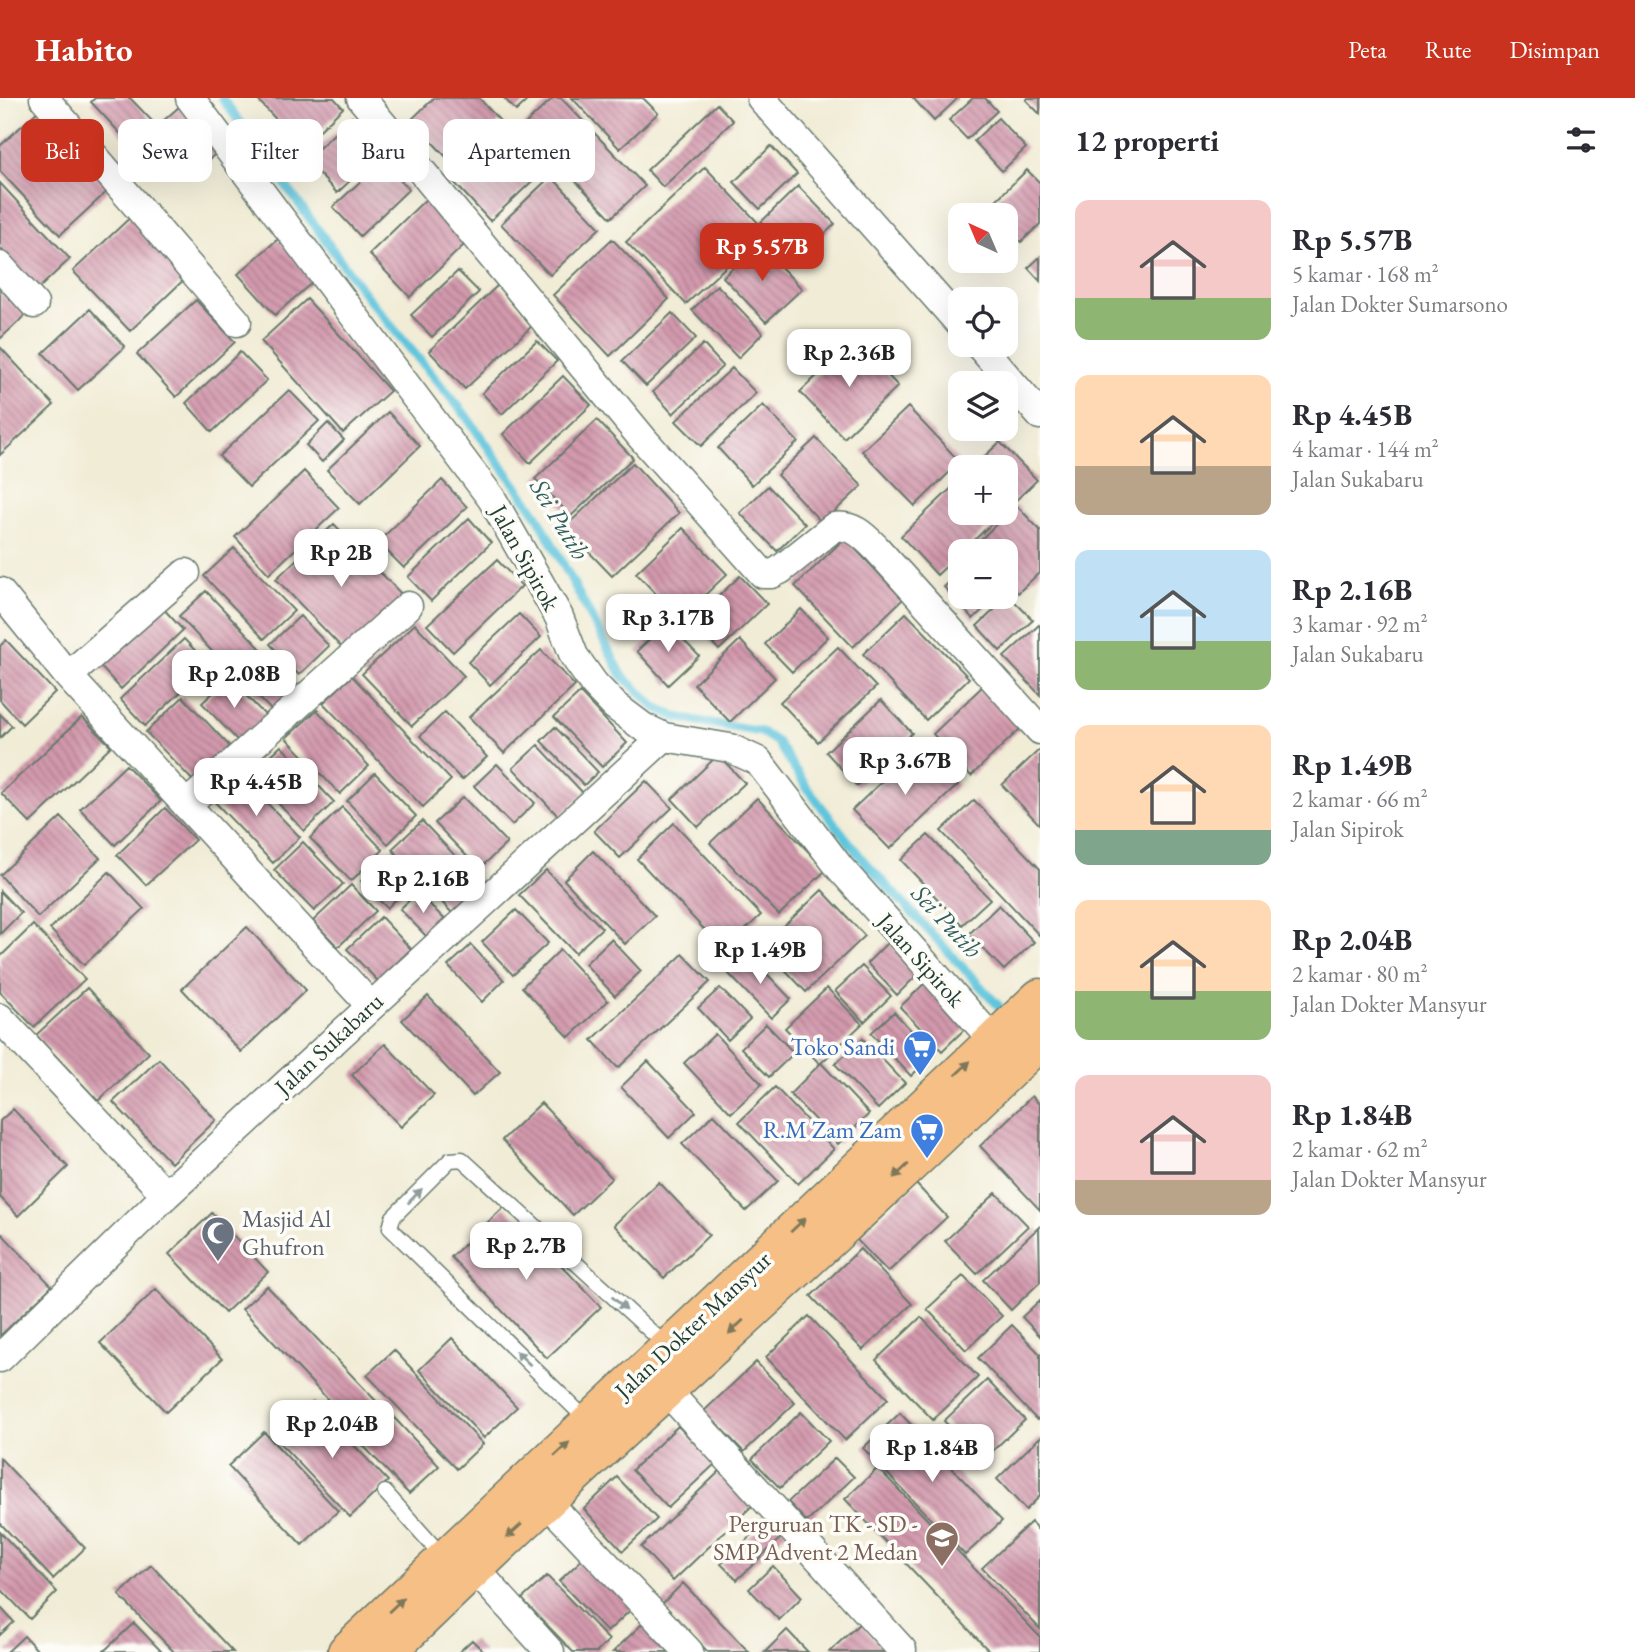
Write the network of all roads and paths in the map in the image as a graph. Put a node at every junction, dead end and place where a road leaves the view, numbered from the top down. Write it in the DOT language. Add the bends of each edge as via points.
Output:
graph roads {
  1 [pos="44,98"];
  2 [pos="190,98"];
  3 [pos="361,98"];
  4 [pos="769,101"];
  5 [pos="0,266"];
  6 [pos="34,304"];
  7 [pos="948,310"];
  8 [pos="237,322"];
  9 [pos="989,357"];
  10 [pos="1040,415"];
  11 [pos="186,573"];
  12 [pos="0,592"];
  13 [pos="408,606"];
  14 [pos="68,676"];
  15 [pos="1040,730"];
  16 [pos="664,737"];
  17 [pos="186,805"];
  18 [pos="370,1005"];
  19 [pos="0,1018"];
  20 [pos="1021,1030"];
  21 [pos="166,1195"];
  22 [pos="668,1348"];
  23 [pos="0,1357"];
  24 [pos="667,1391"];
  25 [pos="589,1422"];
  26 [pos="384,1492"];
  27 [pos="547,1501"];
  28 [pos="459,1563"];
  29 [pos="902,1650"];
  30 [pos="347,1652"];
  31 [pos="387,1652"];
  32 [pos="550,1652"];
  33 [pos="689,1652"];
  1 -- 8 [label="street"];
  2 -- 16 [label="street, Jalan Sipirok" via="492,499 559,617 574,656 594,684 615,706"];
  3 -- 15 [label="street" via="634,428 763,574 780,570 834,527 845,525 856,531"];
  4 -- 7 [label="street"];
  5 -- 6 [label="street"];
  9 -- 10 [label="street"];
  11 -- 14 [label="street"];
  12 -- 14 [label="street"];
  13 -- 17 [label="street"];
  14 -- 17 [label="street"];
  16 -- 18 [label="street, Jalan Sukabaru"];
  16 -- 20 [label="street, Jalan Sipirok" via="730,748 758,761 840,868"];
  17 -- 18 [label="street"];
  18 -- 21 [label="street, Jalan Sukabaru"];
  19 -- 21 [label="street"];
  22 -- 20 [label="main road, Jalan Dokter Mansyur, one-way"];
  20 -- 24 [label="main road, Jalan Dokter Mansyur, one-way"];
  21 -- 23 [label="street, Jalan Sukabaru"];
  22 -- 25 [label="main road, Jalan Dokter Mansyur"];
  25 -- 22 [label="lane, one-way" via="390,1228 393,1217 450,1160 462,1159"];
  24 -- 27 [label="main road, Jalan Dokter Mansyur"];
  24 -- 29 [label="street"];
  28 -- 25 [label="main road, Jalan Dokter Mansyur, one-way"];
  26 -- 28 [label="lane"];
  27 -- 28 [label="main road, Jalan Dokter Mansyur, one-way"];
  27 -- 33 [label="street"];
  30 -- 28 [label="main road, Jalan Dokter Mansyur, one-way"];
  28 -- 31 [label="main road, Jalan Dokter Mansyur"];
  28 -- 32 [label="street"];
}
